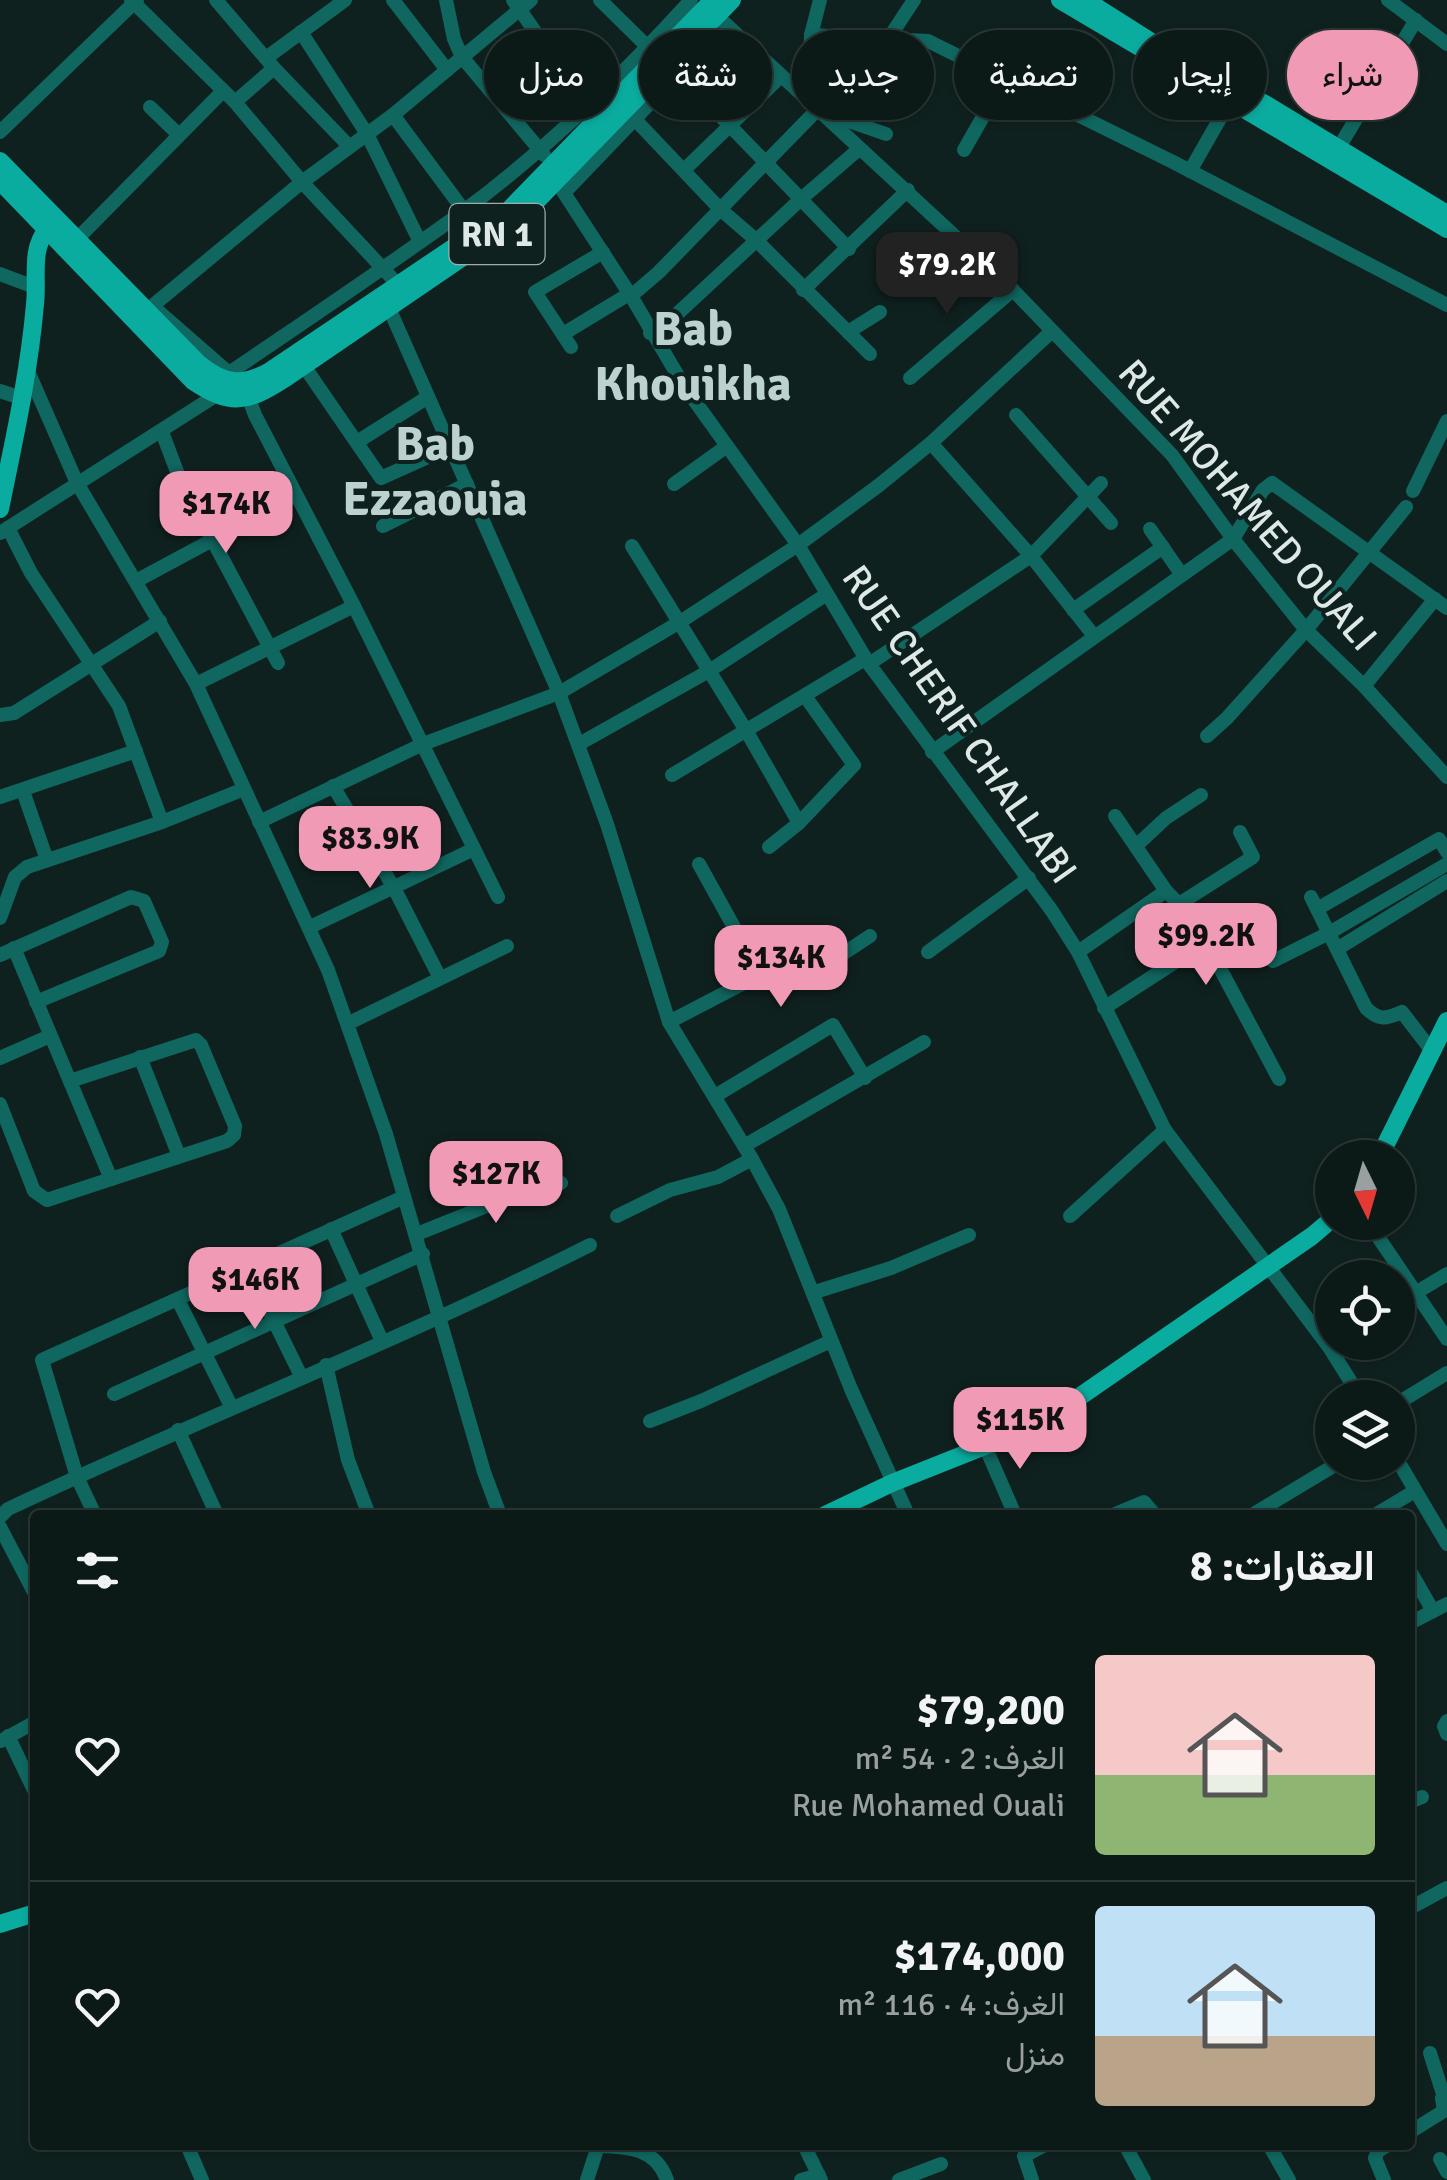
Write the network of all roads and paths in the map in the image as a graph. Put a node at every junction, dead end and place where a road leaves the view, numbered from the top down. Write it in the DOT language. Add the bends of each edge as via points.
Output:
graph roads {
  1 [pos="216,0"];
  2 [pos="393,0"];
  3 [pos="446,0"];
  4 [pos="600,0"];
  5 [pos="691,0"];
  6 [pos="732,0"];
  7 [pos="820,0"];
  8 [pos="914,0"];
  9 [pos="1060,0"];
  10 [pos="1085,0"];
  11 [pos="1388,0"];
  12 [pos="134,1"];
  13 [pos="337,2"];
  14 [pos="521,3"];
  15 [pos="720,14"];
  16 [pos="1416,20"];
  17 [pos="538,30"];
  18 [pos="678,30"];
  19 [pos="812,30"];
  20 [pos="894,30"];
  21 [pos="301,32"];
  22 [pos="639,37"];
  23 [pos="1133,43"];
  24 [pos="1447,44"];
  25 [pos="462,57"];
  26 [pos="270,63"];
  27 [pos="447,70"];
  28 [pos="780,78"];
  29 [pos="792,88"];
  30 [pos="223,91"];
  31 [pos="234,102"];
  32 [pos="639,102"];
  33 [pos="150,106"];
  34 [pos="394,115"];
  35 [pos="631,115"];
  36 [pos="583,120"];
  37 [pos="589,120"];
  38 [pos="724,120"];
  39 [pos="800,120"];
  40 [pos="829,120"];
  41 [pos="851,120"];
  42 [pos="981,120"];
  43 [pos="1087,120"];
  44 [pos="1219,120"];
  45 [pos="1267,120"];
  46 [pos="730,126"];
  47 [pos="0,132"];
  48 [pos="178,134"];
  49 [pos="367,134"];
  50 [pos="886,134"];
  51 [pos="348,146"];
  52 [pos="540,149"];
  53 [pos="860,149"];
  54 [pos="0,150"];
  55 [pos="964,150"];
  56 [pos="1334,154"];
  57 [pos="0,161"];
  58 [pos="765,162"];
  59 [pos="684,169"];
  60 [pos="1190,171"];
  61 [pos="556,178"];
  62 [pos="0,181"];
  63 [pos="302,182"];
  64 [pos="908,190"];
  65 [pos="800,198"];
  66 [pos="720,209"];
  67 [pos="464,211"];
  68 [pos="1447,214"];
  69 [pos="54,221"];
  70 [pos="1447,230"];
  71 [pos="479,231"];
  72 [pos="81,235"];
  73 [pos="756,240"];
  74 [pos="420,242"];
  75 [pos="850,249"];
  76 [pos="603,252"];
  77 [pos="382,269"];
  78 [pos="0,274"];
  79 [pos="37,288"];
  80 [pos="803,290"];
  81 [pos="1013,290"];
  82 [pos="393,295"];
  83 [pos="630,295"];
  84 [pos="1447,305"];
  85 [pos="880,312"];
  86 [pos="144,313"];
  87 [pos="650,332"];
  88 [pos="848,332"];
  89 [pos="1051,332"];
  90 [pos="870,354"];
  91 [pos="304,366"];
  92 [pos="28,372"];
  93 [pos="910,378"];
  94 [pos="232,386"];
  95 [pos="0,391"];
  96 [pos="428,397"];
  97 [pos="24,398"];
  98 [pos="1016,415"];
  99 [pos="1447,421"];
  100 [pos="162,432"];
  101 [pos="357,442"];
  102 [pos="930,443"];
  103 [pos="728,446"];
  104 [pos="450,447"];
  105 [pos="77,482"];
  106 [pos="1101,483"];
  107 [pos="467,484"];
  108 [pos="674,484"];
  109 [pos="2,485"];
  110 [pos="1413,492"];
  111 [pos="296,495"];
  112 [pos="1086,497"];
  113 [pos="1406,507"];
  114 [pos="0,509"];
  115 [pos="1111,523"];
  116 [pos="382,526"];
  117 [pos="1150,529"];
  118 [pos="4,530"];
  119 [pos="210,539"];
  120 [pos="1234,540"];
  121 [pos="632,546"];
  122 [pos="798,546"];
  123 [pos="1162,547"];
  124 [pos="1370,552"];
  125 [pos="1030,556"];
  126 [pos="1182,575"];
  127 [pos="136,582"];
  128 [pos="827,594"];
  129 [pos="1441,604"];
  130 [pos="354,606"];
  131 [pos="1073,610"];
  132 [pos="160,620"];
  133 [pos="680,622"];
  134 [pos="1306,630"];
  135 [pos="1094,636"];
  136 [pos="274,656"];
  137 [pos="867,661"];
  138 [pos="94,664"];
  139 [pos="709,671"];
  140 [pos="196,684"];
  141 [pos="1364,686"];
  142 [pos="559,694"];
  143 [pos="805,696"];
  144 [pos="0,715"];
  145 [pos="748,732"];
  146 [pos="1207,736"];
  147 [pos="423,744"];
  148 [pos="579,744"];
  149 [pos="136,750"];
  150 [pos="932,752"];
  151 [pos="672,775"];
  152 [pos="1447,777"];
  153 [pos="333,786"];
  154 [pos="244,789"];
  155 [pos="24,791"];
  156 [pos="1200,795"];
  157 [pos="0,797"];
  158 [pos="1114,816"];
  159 [pos="162,822"];
  160 [pos="259,822"];
  161 [pos="799,824"];
  162 [pos="1240,832"];
  163 [pos="1137,845"];
  164 [pos="769,848"];
  165 [pos="474,850"];
  166 [pos="1447,852"];
  167 [pos="47,860"];
  168 [pos="698,864"];
  169 [pos="1447,864"];
  170 [pos="1029,878"];
  171 [pos="1447,881"];
  172 [pos="394,888"];
  173 [pos="1166,891"];
  174 [pos="498,897"];
  175 [pos="0,918"];
  176 [pos="310,927"];
  177 [pos="1329,933"];
  178 [pos="870,936"];
  179 [pos="507,946"];
  180 [pos="1336,949"];
  181 [pos="7,952"];
  182 [pos="928,952"];
  183 [pos="1078,952"];
  184 [pos="1272,961"];
  185 [pos="760,974"];
  186 [pos="440,978"];
  187 [pos="36,1002"];
  188 [pos="1104,1008"];
  189 [pos="669,1022"];
  190 [pos="1447,1022"];
  191 [pos="349,1023"];
  192 [pos="50,1036"];
  193 [pos="924,1042"];
  194 [pos="1432,1051"];
  195 [pos="0,1058"];
  196 [pos="140,1058"];
  197 [pos="865,1078"];
  198 [pos="1279,1079"];
  199 [pos="70,1080"];
  200 [pos="715,1096"];
  201 [pos="0,1104"];
  202 [pos="1165,1130"];
  203 [pos="1388,1140"];
  204 [pos="748,1153"];
  205 [pos="179,1156"];
  206 [pos="111,1180"];
  207 [pos="561,1184"];
  208 [pos="404,1197"];
  209 [pos="617,1216"];
  210 [pos="1070,1216"];
  211 [pos="331,1230"];
  212 [pos="1315,1231"];
  213 [pos="417,1234"];
  214 [pos="969,1235"];
  215 [pos="1380,1240"];
  216 [pos="590,1246"];
  217 [pos="422,1254"];
  218 [pos="1266,1266"];
  219 [pos="248,1268"];
  220 [pos="1447,1274"];
  221 [pos="355,1282"];
  222 [pos="815,1292"];
  223 [pos="1416,1292"];
  224 [pos="178,1300"];
  225 [pos="440,1316"];
  226 [pos="273,1320"];
  227 [pos="1447,1339"];
  228 [pos="382,1341"];
  229 [pos="831,1341"];
  230 [pos="204,1353"];
  231 [pos="326,1365"];
  232 [pos="301,1376"];
  233 [pos="1445,1378"];
  234 [pos="1349,1380"];
  235 [pos="114,1394"];
  236 [pos="1415,1394"];
  237 [pos="231,1406"];
  238 [pos="650,1421"];
  239 [pos="178,1430"];
  240 [pos="985,1446"];
  241 [pos="77,1477"];
  242 [pos="1315,1477"];
  243 [pos="1409,1480"];
  244 [pos="892,1483"];
  245 [pos="1415,1491"];
  246 [pos="93,1510"];
  247 [pos="215,1510"];
  248 [pos="367,1510"];
  249 [pos="498,1510"];
  250 [pos="836,1510"];
  251 [pos="906,1510"];
  252 [pos="1013,1510"];
  253 [pos="1126,1510"];
  254 [pos="1152,1510"];
  255 [pos="1260,1510"];
  256 [pos="1384,1510"];
  257 [pos="0,1517"];
  258 [pos="0,1527"];
  259 [pos="1445,1536"];
  260 [pos="1415,1579"];
  261 [pos="30,1584"];
  262 [pos="1440,1607"];
  263 [pos="1415,1620"];
  264 [pos="1447,1721"];
  265 [pos="30,1725"];
  266 [pos="1447,1734"];
  267 [pos="4,1738"];
  268 [pos="30,1783"];
  269 [pos="1447,1888"];
  270 [pos="1415,1905"];
  271 [pos="30,1915"];
  272 [pos="0,1924"];
  273 [pos="1430,2053"];
  274 [pos="1445,2093"];
  275 [pos="1415,2129"];
  276 [pos="189,2150"];
  277 [pos="597,2150"];
  278 [pos="631,2150"];
  279 [pos="806,2150"];
  280 [pos="1035,2150"];
  281 [pos="1131,2150"];
  282 [pos="1271,2150"];
  283 [pos="1380,2150"];
  284 [pos="941,2164"];
  285 [pos="820,2177"];
  286 [pos="1284,2178"];
  287 [pos="202,2180"];
  288 [pos="586,2180"];
  289 [pos="667,2180"];
  290 [pos="800,2180"];
  291 [pos="899,2180"];
  292 [pos="1032,2180"];
  293 [pos="1144,2180"];
  294 [pos="1384,2180"];
  1 -- 26 [label="street"];
  2 -- 27 [label="street"];
  3 -- 25 [label="street"];
  4 -- 22 [label="street"];
  5 -- 18 [label="street"];
  6 -- 15 [label="main road, RN 1"];
  7 -- 19 [label="street"];
  8 -- 20 [label="street"];
  9 -- 23 [label="main road"];
  10 -- 56 [label="main road" via="1265,104"];
  11 -- 16 [label="street"];
  12 -- 30 [label="street"];
  12 -- 47 [label="street"];
  13 -- 21 [label="street"];
  14 -- 17 [label="street"];
  14 -- 25 [label="street"];
  15 -- 28 [label="street"];
  16 -- 24 [label="street"];
  16 -- 56 [label="street"];
  21 -- 26 [label="street"];
  21 -- 49 [label="street"];
  25 -- 27 [label="street"];
  25 -- 52 [label="street, RUE CHERIF CHALLABI"];
  26 -- 31 [label="street"];
  26 -- 51 [label="street"];
  27 -- 34 [label="street"];
  28 -- 29 [label="street"];
  28 -- 46 [label="street"];
  30 -- 31 [label="street"];
  30 -- 48 [label="street"];
  31 -- 63 [label="street"];
  32 -- 35 [label="main road, RN 1"];
  33 -- 48 [label="street"];
  34 -- 49 [label="street"];
  34 -- 67 [label="street"];
  35 -- 59 [label="street"];
  35 -- 61 [label="main road, RN 1"];
  36 -- 52 [label="street"];
  37 -- 61 [label="main road, RN 1"];
  38 -- 46 [label="street"];
  39 -- 58 [label="street"];
  40 -- 53 [label="street, RUE MOHAMED OUALI"];
  41 -- 50 [label="street"];
  42 -- 55 [label="street"];
  43 -- 60 [label="street"];
  44 -- 60 [label="street"];
  45 -- 56 [label="main road"];
  46 -- 58 [label="street"];
  46 -- 59 [label="street"];
  48 -- 72 [label="street"];
  49 -- 51 [label="street"];
  49 -- 74 [label="street"];
  51 -- 63 [label="street"];
  52 -- 61 [label="street, RUE CHERIF CHALLABI"];
  52 -- 67 [label="street"];
  53 -- 64 [label="street, RUE MOHAMED OUALI"];
  53 -- 65 [label="street"];
  54 -- 69 [label="street"];
  56 -- 68 [label="main road"];
  56 -- 70 [label="main road"];
  57 -- 69 [label="main road"];
  58 -- 65 [label="street"];
  58 -- 66 [label="street"];
  59 -- 66 [label="street"];
  60 -- 84 [label="street"];
  61 -- 71 [label="main road, RN 1"];
  61 -- 76 [label="street, RUE CHERIF CHALLABI"];
  61 -- 82 [label="main road, RN 1" via="520,218"];
  62 -- 69 [label="main road"];
  63 -- 77 [label="street"];
  63 -- 86 [label="street"];
  64 -- 75 [label="street"];
  64 -- 81 [label="street, RUE MOHAMED OUALI"];
  65 -- 73 [label="street"];
  65 -- 75 [label="street"];
  66 -- 73 [label="street"];
  66 -- 83 [label="street"];
  67 -- 71 [label="street"];
  67 -- 74 [label="street"];
  69 -- 72 [label="street"];
  69 -- 79 [label="main road" via="37,246"];
  69 -- 86 [label="main road"];
  71 -- 82 [label="main road, RN 1"];
  72 -- 86 [label="street"];
  73 -- 80 [label="street"];
  73 -- 87 [label="street"];
  74 -- 77 [label="street"];
  75 -- 80 [label="street"];
  76 -- 83 [label="street, RUE CHERIF CHALLABI"];
  76 -- 83 [label="street" via="535,292 567,341"];
  77 -- 82 [label="street"];
  77 -- 94 [label="street"];
  78 -- 79 [label="street"];
  79 -- 92 [label="main road"];
  80 -- 88 [label="street"];
  81 -- 89 [label="street, RUE MOHAMED OUALI"];
  81 -- 93 [label="street"];
  82 -- 91 [label="main road, RN 1"];
  82 -- 94 [label="main road, RN 1" via="270,371"];
  82 -- 96 [label="street"];
  83 -- 87 [label="street, RUE CHERIF CHALLABI"];
  85 -- 88 [label="street"];
  86 -- 94 [label="street"];
  86 -- 94 [label="main road" via="192,381"];
  87 -- 103 [label="street, RUE CHERIF CHALLABI"];
  88 -- 90 [label="street"];
  89 -- 102 [label="street"];
  89 -- 120 [label="street, RUE MOHAMED OUALI" via="1172,455"];
  91 -- 94 [label="main road, RN 1"];
  91 -- 101 [label="street"];
  92 -- 97 [label="main road"];
  92 -- 105 [label="street"];
  94 -- 100 [label="street"];
  94 -- 111 [label="street"];
  95 -- 97 [label="street"];
  96 -- 101 [label="street"];
  96 -- 104 [label="street"];
  97 -- 109 [label="main road"];
  98 -- 112 [label="street"];
  99 -- 110 [label="street"];
  100 -- 105 [label="street"];
  100 -- 119 [label="street"];
  101 -- 104 [label="street" via="381,478"];
  102 -- 122 [label="street"];
  102 -- 125 [label="street"];
  103 -- 108 [label="street"];
  103 -- 122 [label="street, RUE CHERIF CHALLABI"];
  104 -- 107 [label="street"];
  105 -- 118 [label="street"];
  105 -- 127 [label="street"];
  106 -- 112 [label="street"];
  107 -- 116 [label="street"];
  107 -- 142 [label="street"];
  109 -- 114 [label="main road"];
  111 -- 119 [label="street"];
  111 -- 130 [label="street"];
  112 -- 115 [label="street"];
  112 -- 125 [label="street"];
  113 -- 124 [label="street"];
  117 -- 123 [label="street"];
  118 -- 138 [label="street"];
  119 -- 127 [label="street"];
  119 -- 136 [label="street"];
  120 -- 124 [label="street" via="1272,484"];
  120 -- 126 [label="street"];
  120 -- 134 [label="street, RUE MOHAMED OUALI"];
  121 -- 133 [label="street"];
  122 -- 128 [label="street, RUE CHERIF CHALLABI"];
  122 -- 133 [label="street"];
  123 -- 126 [label="street"];
  123 -- 131 [label="street"];
  124 -- 129 [label="street"];
  124 -- 134 [label="street"];
  125 -- 131 [label="street"];
  125 -- 137 [label="street"];
  126 -- 135 [label="street"];
  127 -- 132 [label="street"];
  128 -- 137 [label="street, RUE CHERIF CHALLABI"];
  128 -- 139 [label="street"];
  129 -- 141 [label="street"];
  130 -- 136 [label="street"];
  130 -- 147 [label="street"];
  131 -- 135 [label="street"];
  132 -- 138 [label="street"];
  132 -- 140 [label="street"];
  133 -- 139 [label="street"];
  133 -- 142 [label="street"];
  134 -- 141 [label="street, RUE MOHAMED OUALI"];
  134 -- 146 [label="street"];
  135 -- 150 [label="street"];
  136 -- 140 [label="street"];
  137 -- 143 [label="street"];
  137 -- 150 [label="street, RUE CHERIF CHALLABI"];
  138 -- 144 [label="street"];
  138 -- 149 [label="street"];
  139 -- 145 [label="street"];
  139 -- 148 [label="street"];
  140 -- 154 [label="street"];
  141 -- 152 [label="street, RUE MOHAMED OUALI"];
  142 -- 147 [label="street"];
  142 -- 148 [label="street"];
  143 -- 145 [label="street"];
  143 -- 161 [label="street" via="854,765"];
  145 -- 151 [label="street"];
  145 -- 161 [label="street"];
  147 -- 153 [label="street"];
  147 -- 165 [label="street"];
  148 -- 189 [label="street"];
  149 -- 155 [label="street"];
  149 -- 159 [label="street"];
  150 -- 170 [label="street, RUE CHERIF CHALLABI"];
  153 -- 160 [label="street"];
  153 -- 172 [label="street"];
  154 -- 159 [label="street"];
  154 -- 160 [label="street"];
  155 -- 157 [label="street"];
  155 -- 167 [label="street"];
  156 -- 163 [label="street"];
  158 -- 163 [label="street"];
  159 -- 167 [label="street"];
  160 -- 176 [label="street"];
  161 -- 164 [label="street"];
  162 -- 173 [label="street" via="1253,857 1180,904"];
  163 -- 173 [label="street"];
  165 -- 172 [label="street"];
  165 -- 174 [label="street"];
  166 -- 177 [label="street" via="1440,839 1314,903"];
  167 -- 175 [label="street" via="15,877"];
  168 -- 185 [label="street"];
  169 -- 177 [label="street"];
  170 -- 182 [label="street"];
  170 -- 183 [label="street, RUE CHERIF CHALLABI"];
  171 -- 180 [label="street"];
  172 -- 176 [label="street"];
  172 -- 186 [label="street"];
  173 -- 183 [label="street"];
  176 -- 191 [label="street"];
  177 -- 180 [label="street"];
  177 -- 184 [label="street"];
  178 -- 185 [label="street" via="780,988 769,970"];
  179 -- 186 [label="street"];
  180 -- 194 [label="street" via="1366,1008 1386,1019 1402,1012"];
  181 -- 187 [label="street"];
  181 -- 187 [label="street" via="134,896 144,900 162,942 156,952"];
  183 -- 188 [label="street, RUE CHERIF CHALLABI"];
  185 -- 189 [label="street"];
  186 -- 191 [label="street"];
  187 -- 192 [label="street"];
  188 -- 198 [label="street" via="1206,942"];
  188 -- 202 [label="street, RUE CHERIF CHALLABI"];
  189 -- 200 [label="street"];
  190 -- 194 [label="main road"];
  191 -- 208 [label="street"];
  192 -- 195 [label="street"];
  192 -- 199 [label="street"];
  193 -- 197 [label="street"];
  194 -- 203 [label="main road"];
  196 -- 199 [label="street"];
  196 -- 205 [label="street"];
  196 -- 205 [label="street" via="199,1042 235,1126 231,1140"];
  197 -- 200 [label="street" via="833,1025"];
  197 -- 204 [label="street"];
  199 -- 206 [label="street"];
  200 -- 204 [label="street"];
  201 -- 206 [label="street" via="41,1199"];
  202 -- 210 [label="street"];
  202 -- 218 [label="street, RUE CHERIF CHALLABI"];
  204 -- 209 [label="street" via="718,1177 670,1190"];
  204 -- 222 [label="street"];
  205 -- 206 [label="street"];
  207 -- 213 [label="street"];
  208 -- 211 [label="street"];
  208 -- 213 [label="street"];
  211 -- 219 [label="street"];
  211 -- 221 [label="street"];
  212 -- 218 [label="main road"];
  213 -- 217 [label="street"];
  214 -- 222 [label="street"];
  215 -- 223 [label="street"];
  216 -- 225 [label="street"];
  217 -- 221 [label="street"];
  217 -- 225 [label="street"];
  218 -- 234 [label="street, RUE CHERIF CHALLABI"];
  218 -- 240 [label="main road" via="1072,1402"];
  219 -- 224 [label="street"];
  219 -- 226 [label="street"];
  220 -- 223 [label="street"];
  221 -- 226 [label="street"];
  221 -- 228 [label="street"];
  222 -- 229 [label="street"];
  223 -- 227 [label="street"];
  224 -- 230 [label="street"];
  224 -- 241 [label="street" via="42,1360"];
  225 -- 228 [label="street"];
  225 -- 249 [label="street"];
  226 -- 230 [label="street"];
  226 -- 232 [label="street"];
  228 -- 231 [label="street"];
  229 -- 238 [label="street"];
  229 -- 244 [label="street"];
  230 -- 235 [label="street"];
  230 -- 237 [label="street"];
  231 -- 232 [label="street"];
  231 -- 248 [label="street"];
  232 -- 237 [label="street"];
  233 -- 236 [label="street"];
  237 -- 239 [label="street"];
  239 -- 241 [label="street"];
  239 -- 247 [label="street"];
  240 -- 244 [label="main road"];
  240 -- 252 [label="street"];
  241 -- 246 [label="street"];
  241 -- 257 [label="street"];
  242 -- 255 [label="street"];
  243 -- 245 [label="street"];
  244 -- 250 [label="main road"];
  244 -- 251 [label="street"];
  245 -- 256 [label="street"];
  245 -- 259 [label="street"];
  253 -- 254 [label="street" via="1146,1502"];
  258 -- 261 [label="street"];
  260 -- 262 [label="street"];
  262 -- 263 [label="street"];
  264 -- 266 [label="street"];
  265 -- 267 [label="street"];
  267 -- 268 [label="street"];
  269 -- 270 [label="street"];
  271 -- 272 [label="main road"];
  273 -- 274 [label="street"];
  274 -- 275 [label="street" via="1444,2112"];
  276 -- 287 [label="street"];
  277 -- 288 [label="street"];
  278 -- 289 [label="street" via="655,2157"];
  279 -- 285 [label="street"];
  280 -- 292 [label="street" via="1024,2156"];
  281 -- 293 [label="street"];
  282 -- 286 [label="street"];
  283 -- 294 [label="street" via="1375,2158"];
  284 -- 291 [label="street"];
  285 -- 290 [label="street"];
}
